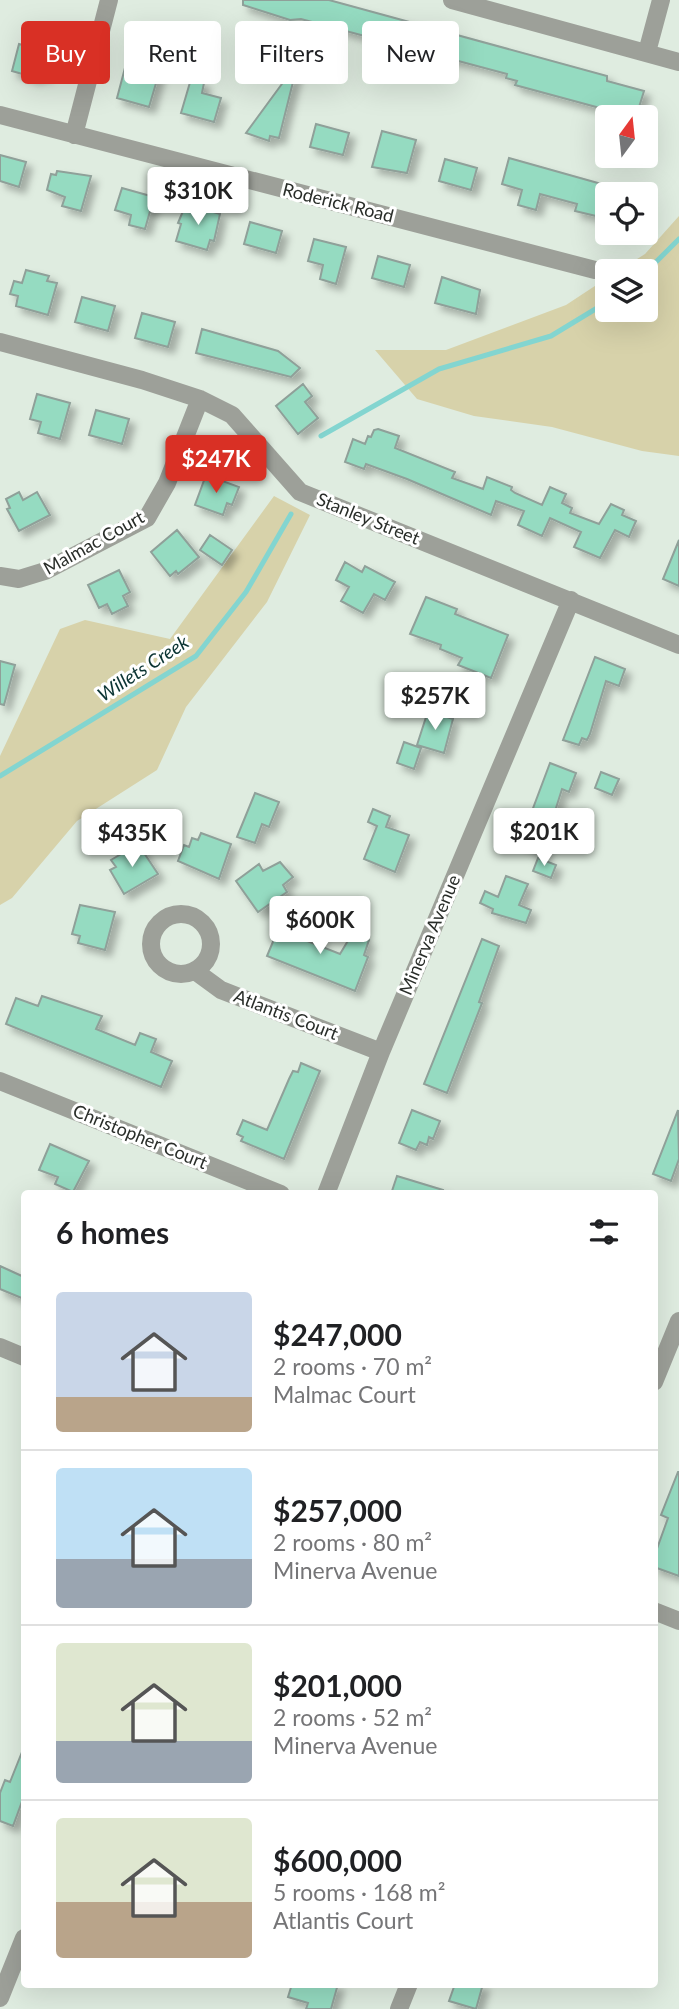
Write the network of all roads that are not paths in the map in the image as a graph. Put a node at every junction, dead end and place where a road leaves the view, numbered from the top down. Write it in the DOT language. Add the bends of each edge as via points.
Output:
graph roads {
  1 [pos="109,0"];
  2 [pos="452,0"];
  3 [pos="661,0"];
  4 [pos="647,52"];
  5 [pos="679,62"];
  6 [pos="0,115"];
  7 [pos="74,135"];
  8 [pos="594,270"];
  9 [pos="0,342"];
  10 [pos="200,399"];
  11 [pos="0,576"];
  12 [pos="570,600"];
  13 [pos="679,645"];
  14 [pos="195,971"];
  15 [pos="381,1052"];
  16 [pos="0,1081"];
  17 [pos="271,1190"];
  18 [pos="328,1190"];
  19 [pos="679,1321"];
  20 [pos="0,1347"];
  21 [pos="21,1356"];
  22 [pos="658,1372"];
  23 [pos="658,1613"];
  24 [pos="679,1621"];
  25 [pos="21,1946"];
  26 [pos="407,1988"];
  27 [pos="0,1998"];
  28 [pos="399,2009"];
  1 -- 7 [label="street"];
  2 -- 4 [label="street"];
  3 -- 4 [label="street"];
  4 -- 5 [label="street"];
  6 -- 7 [label="street, Roderick Road"];
  7 -- 8 [label="street, Roderick Road"];
  9 -- 10 [label="street, Stanley Street"];
  10 -- 11 [label="street, Malmac Court" via="167,483 147,518 45,571 19,579"];
  10 -- 12 [label="street, Stanley Street" via="232,415 300,492"];
  12 -- 13 [label="street, Stanley Street"];
  12 -- 15 [label="street, Minerva Avenue"];
  14 -- 15 [label="street, Atlantis Court" via="221,990"];
  15 -- 18 [label="street, Minerva Avenue"];
  16 -- 17 [label="street, Christopher Court"];
  19 -- 22 [label="street"];
  20 -- 21 [label="street"];
  23 -- 24 [label="street"];
  25 -- 27 [label="street"];
  26 -- 28 [label="street"];
}
